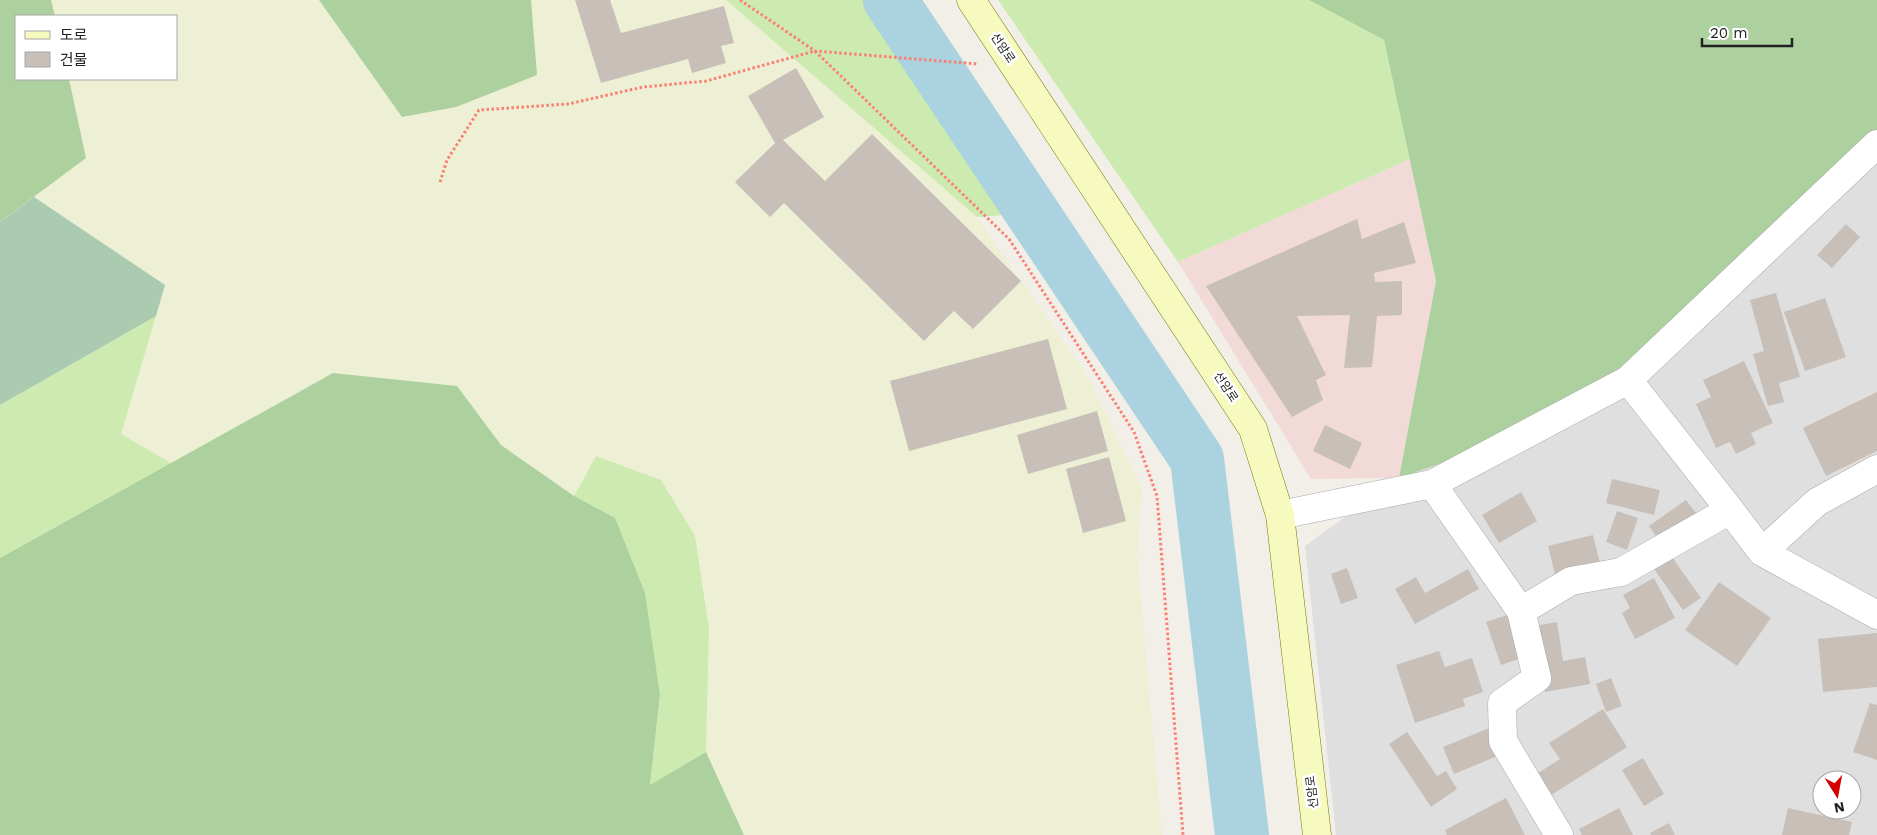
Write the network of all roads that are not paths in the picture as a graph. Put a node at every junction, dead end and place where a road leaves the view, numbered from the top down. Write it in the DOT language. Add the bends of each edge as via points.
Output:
graph roads {
  1 [pos="971,0"];
  2 [pos="1877,144"];
  3 [pos="1628,380"];
  4 [pos="1877,470"];
  5 [pos="1432,484"];
  6 [pos="1730,510"];
  7 [pos="1280,515"];
  8 [pos="1762,552"];
  9 [pos="1521,611"];
  10 [pos="1877,615"];
  11 [pos="1317,835"];
  12 [pos="1559,835"];
  1 -- 7 [label="main road, 선암로" via="1253,429"];
  2 -- 3 [label="street"];
  3 -- 5 [label="street"];
  3 -- 6 [label="street"];
  4 -- 8 [label="street" via="1816,502"];
  5 -- 7 [label="street"];
  5 -- 9 [label="street"];
  6 -- 8 [label="street"];
  6 -- 9 [label="street" via="1620,572 1571,581"];
  7 -- 11 [label="main road, 선암로"];
  8 -- 10 [label="street"];
  9 -- 12 [label="street" via="1537,678 1502,703 1503,741"];
}
